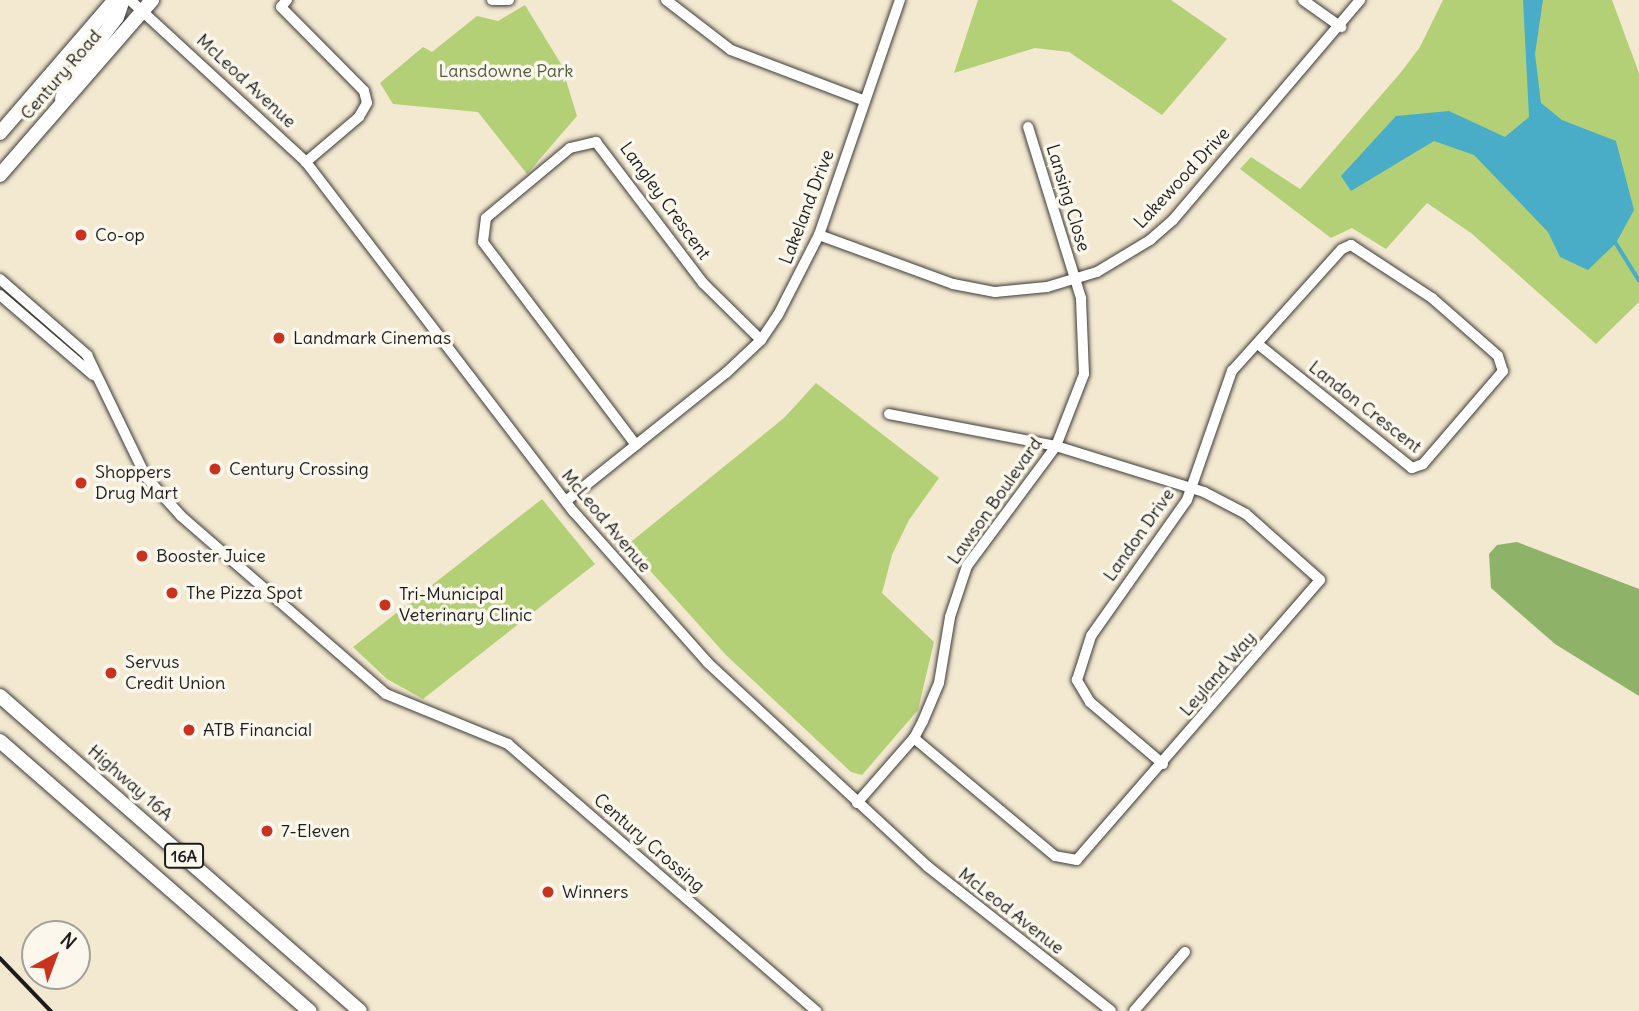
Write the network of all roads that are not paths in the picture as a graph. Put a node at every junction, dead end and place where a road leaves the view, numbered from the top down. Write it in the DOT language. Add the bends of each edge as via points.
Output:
graph roads {
  1 [pos="115,0"];
  2 [pos="123,0"];
  3 [pos="130,0"];
  4 [pos="287,0"];
  5 [pos="492,0"];
  6 [pos="509,0"];
  7 [pos="666,0"];
  8 [pos="900,0"];
  9 [pos="1303,0"];
  10 [pos="1360,0"];
  11 [pos="145,4"];
  12 [pos="1341,27"];
  13 [pos="865,101"];
  14 [pos="59,107"];
  15 [pos="1028,127"];
  16 [pos="0,133"];
  17 [pos="306,162"];
  18 [pos="0,175"];
  19 [pos="819,235"];
  20 [pos="1347,246"];
  21 [pos="0,279"];
  22 [pos="1075,279"];
  23 [pos="0,295"];
  24 [pos="761,340"];
  25 [pos="1259,345"];
  26 [pos="96,377"];
  27 [pos="889,414"];
  28 [pos="636,445"];
  29 [pos="1056,446"];
  30 [pos="1192,488"];
  31 [pos="566,501"];
  32 [pos="0,696"];
  33 [pos="914,738"];
  34 [pos="0,741"];
  35 [pos="1163,764"];
  36 [pos="857,803"];
  37 [pos="1185,951"];
  38 [pos="310,1011"];
  39 [pos="360,1011"];
  40 [pos="816,1011"];
  41 [pos="1111,1011"];
  42 [pos="1134,1011"];
  1 -- 16 [label="main road, Century Road"];
  2 -- 14 [label="main road" via="117,17 68,81"];
  3 -- 11 [label="street, McLeod Avenue"];
  4 -- 17 [label="street" via="281,7 364,91 367,103 359,117"];
  5 -- 6 [label="street"];
  7 -- 13 [label="street" via="731,50"];
  8 -- 13 [label="street, Lakeland Drive"];
  9 -- 12 [label="street"];
  10 -- 12 [label="street, Lakewood Drive"];
  11 -- 14 [label="main road, Century Road"];
  11 -- 17 [label="street, McLeod Avenue"];
  12 -- 22 [label="street, Lakewood Drive" via="1172,220 1124,259"];
  13 -- 19 [label="street, Lakeland Drive"];
  14 -- 18 [label="main road, Century Road"];
  15 -- 22 [label="street, Lansing Close"];
  17 -- 31 [label="street, McLeod Avenue"];
  19 -- 22 [label="street, Lakewood Drive" via="953,284 995,292 1023,292"];
  19 -- 24 [label="street, Lakeland Drive"];
  20 -- 25 [label="street, Landon Drive"];
  20 -- 25 [label="street, Landon Crescent" via="1362,249 1432,298 1503,363 1503,370 1423,464 1412,468"];
  21 -- 26 [label="street, Century Crossing" via="87,355"];
  22 -- 29 [label="street, Lawson Boulevard" via="1085,326 1085,365 1079,393"];
  23 -- 26 [label="street, Century Crossing"];
  24 -- 28 [label="street, Lakeland Drive"];
  24 -- 28 [label="street, Langley Crescent" via="703,283 596,142 570,148 486,218 483,242"];
  25 -- 30 [label="street, Landon Drive" via="1232,371"];
  26 -- 40 [label="street, Century Crossing" via="155,490 254,580 386,694 508,744"];
  27 -- 29 [label="street, Leyland Way"];
  28 -- 31 [label="street, Lakeland Drive"];
  29 -- 30 [label="street, Leyland Way"];
  29 -- 33 [label="street, Lawson Boulevard" via="967,566 950,617 939,683"];
  30 -- 35 [label="street, Landon Drive" via="1091,636 1077,680 1090,702"];
  30 -- 35 [label="street, Leyland Way" via="1246,514 1320,580"];
  31 -- 36 [label="street, McLeod Avenue" via="708,663"];
  32 -- 39 [label="main road, Highway 16A / 16A"];
  33 -- 35 [label="street, Leyland Way" via="1055,856 1072,862 1086,854"];
  33 -- 36 [label="street, Lawson Boulevard"];
  34 -- 38 [label="main road, 16A"];
  36 -- 41 [label="street, McLeod Avenue" via="964,896"];
  37 -- 42 [label="street"];
}
